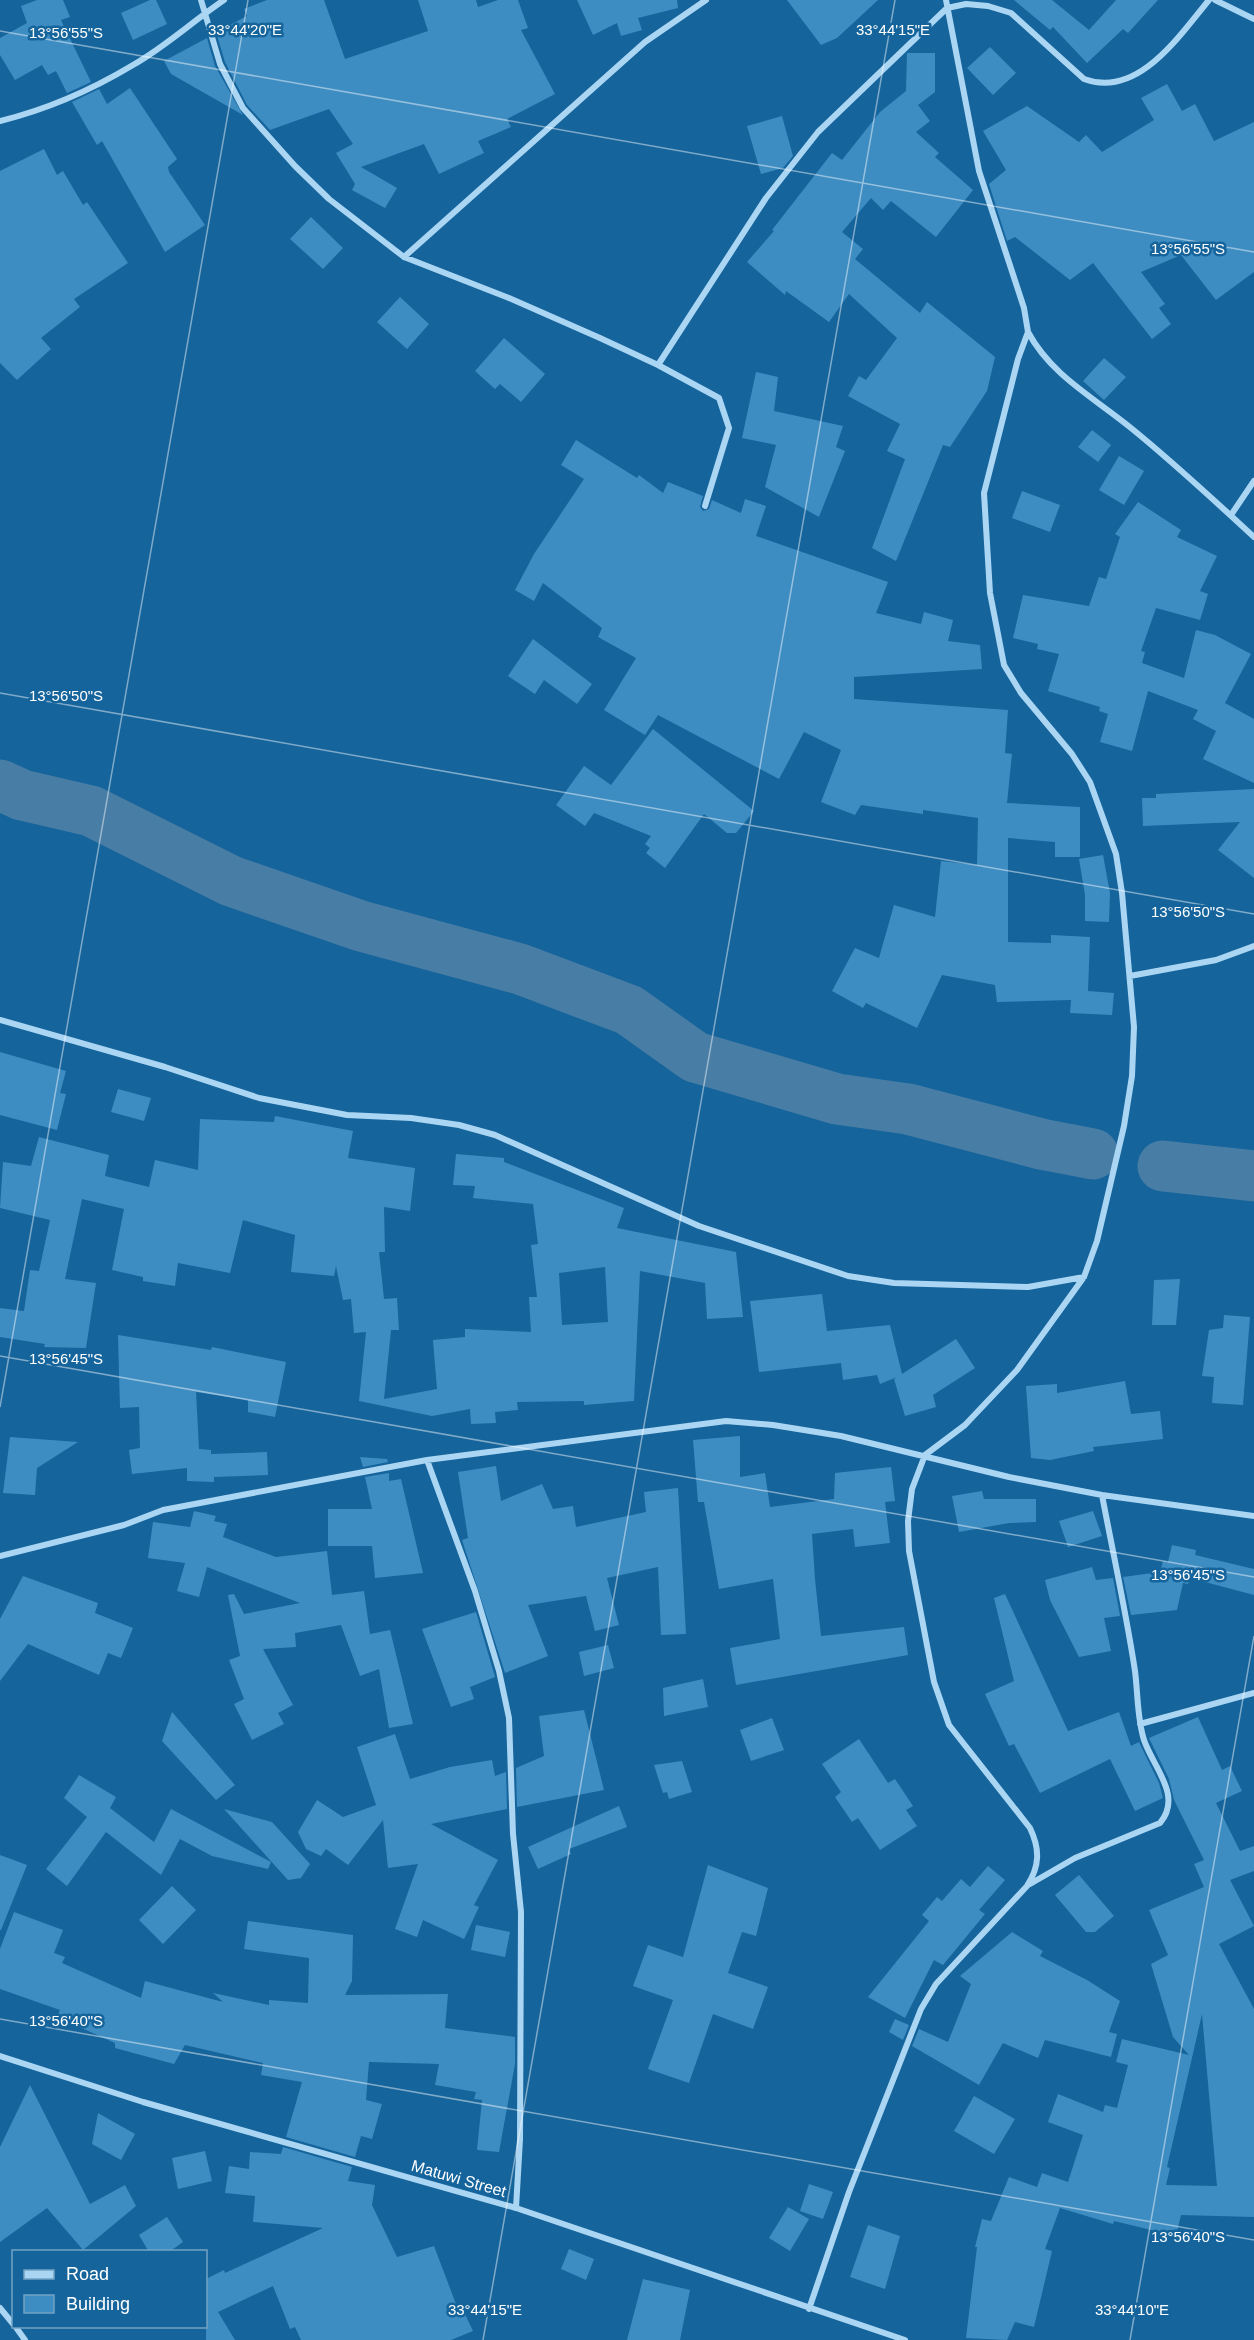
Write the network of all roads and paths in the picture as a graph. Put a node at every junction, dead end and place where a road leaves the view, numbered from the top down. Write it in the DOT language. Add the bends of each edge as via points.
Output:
graph roads {
  1 [pos="201,0"];
  2 [pos="224,0"];
  3 [pos="706,0"];
  4 [pos="946,0"];
  5 [pos="1209,0"];
  6 [pos="1215,0"];
  7 [pos="947,8"];
  8 [pos="204,13"];
  9 [pos="1254,19"];
  10 [pos="0,121"];
  11 [pos="404,257"];
  12 [pos="1028,332"];
  13 [pos="658,365"];
  14 [pos="1254,481"];
  15 [pos="705,506"];
  16 [pos="1231,515"];
  17 [pos="1254,537"];
  18 [pos="1254,945"];
  19 [pos="1130,976"];
  20 [pos="0,1020"];
  21 [pos="1084,1277"];
  22 [pos="925,1455"];
  23 [pos="427,1461"];
  24 [pos="1102,1495"];
  25 [pos="1254,1516"];
  26 [pos="0,1556"];
  27 [pos="1254,1693"];
  28 [pos="1140,1724"];
  29 [pos="1027,1886"];
  30 [pos="0,2056"];
  31 [pos="516,2208"];
  32 [pos="0,2308"];
  33 [pos="809,2309"];
  34 [pos="12,2323"];
  35 [pos="16,2328"];
  36 [pos="25,2340"];
  37 [pos="905,2340"];
  1 -- 8 [label="street"];
  2 -- 8 [label="street"];
  3 -- 11 [label="street" via="645,42"];
  4 -- 7 [label="street"];
  5 -- 7 [label="street" via="1173,44 1136,75 1111,84 1084,79 1011,13 966,4"];
  6 -- 9 [label="street"];
  7 -- 12 [label="street" via="979,171 1024,308"];
  7 -- 13 [label="street" via="818,132 766,198"];
  8 -- 10 [label="street" via="134,65 19,117"];
  8 -- 11 [label="street" via="220,64 243,108 329,199"];
  11 -- 13 [label="street" via="509,298"];
  12 -- 16 [label="street" via="1053,368 1131,428"];
  12 -- 19 [label="street" via="984,493 990,593 1004,665 1090,782 1116,854"];
  13 -- 15 [label="street" via="719,398 729,428"];
  14 -- 16 [label="street"];
  16 -- 17 [label="street"];
  18 -- 19 [label="street" via="1216,960"];
  19 -- 21 [label="street" via="1132,1076 1107,1203"];
  20 -- 21 [label="street" via="259,1098 347,1115 459,1125 495,1135 699,1226 848,1276 894,1283 1028,1287"];
  21 -- 22 [label="street" via="1017,1370 964,1425"];
  22 -- 23 [label="street" via="842,1436 726,1421"];
  22 -- 24 [label="street"];
  22 -- 29 [label="street" via="912,1489 909,1551 934,1682 950,1725 1033,1836 1038,1858"];
  23 -- 26 [label="street" via="163,1510 124,1525"];
  23 -- 31 [label="street" via="475,1591 500,1671 509,1718 513,1834 521,1912"];
  24 -- 25 [label="street"];
  24 -- 28 [label="street" via="1135,1673"];
  27 -- 28 [label="street"];
  28 -- 29 [label="street" via="1169,1794 1166,1816 1160,1824 1075,1858"];
  29 -- 33 [label="street" via="949,1970 921,2009 849,2192"];
  30 -- 31 [label="street, Matuwi Street" via="143,2102"];
  31 -- 33 [label="street, Matuwi Street"];
  32 -- 34 [label="street"];
  33 -- 37 [label="street, Matuwi Street"];
  35 -- 36 [label="street"];
}
